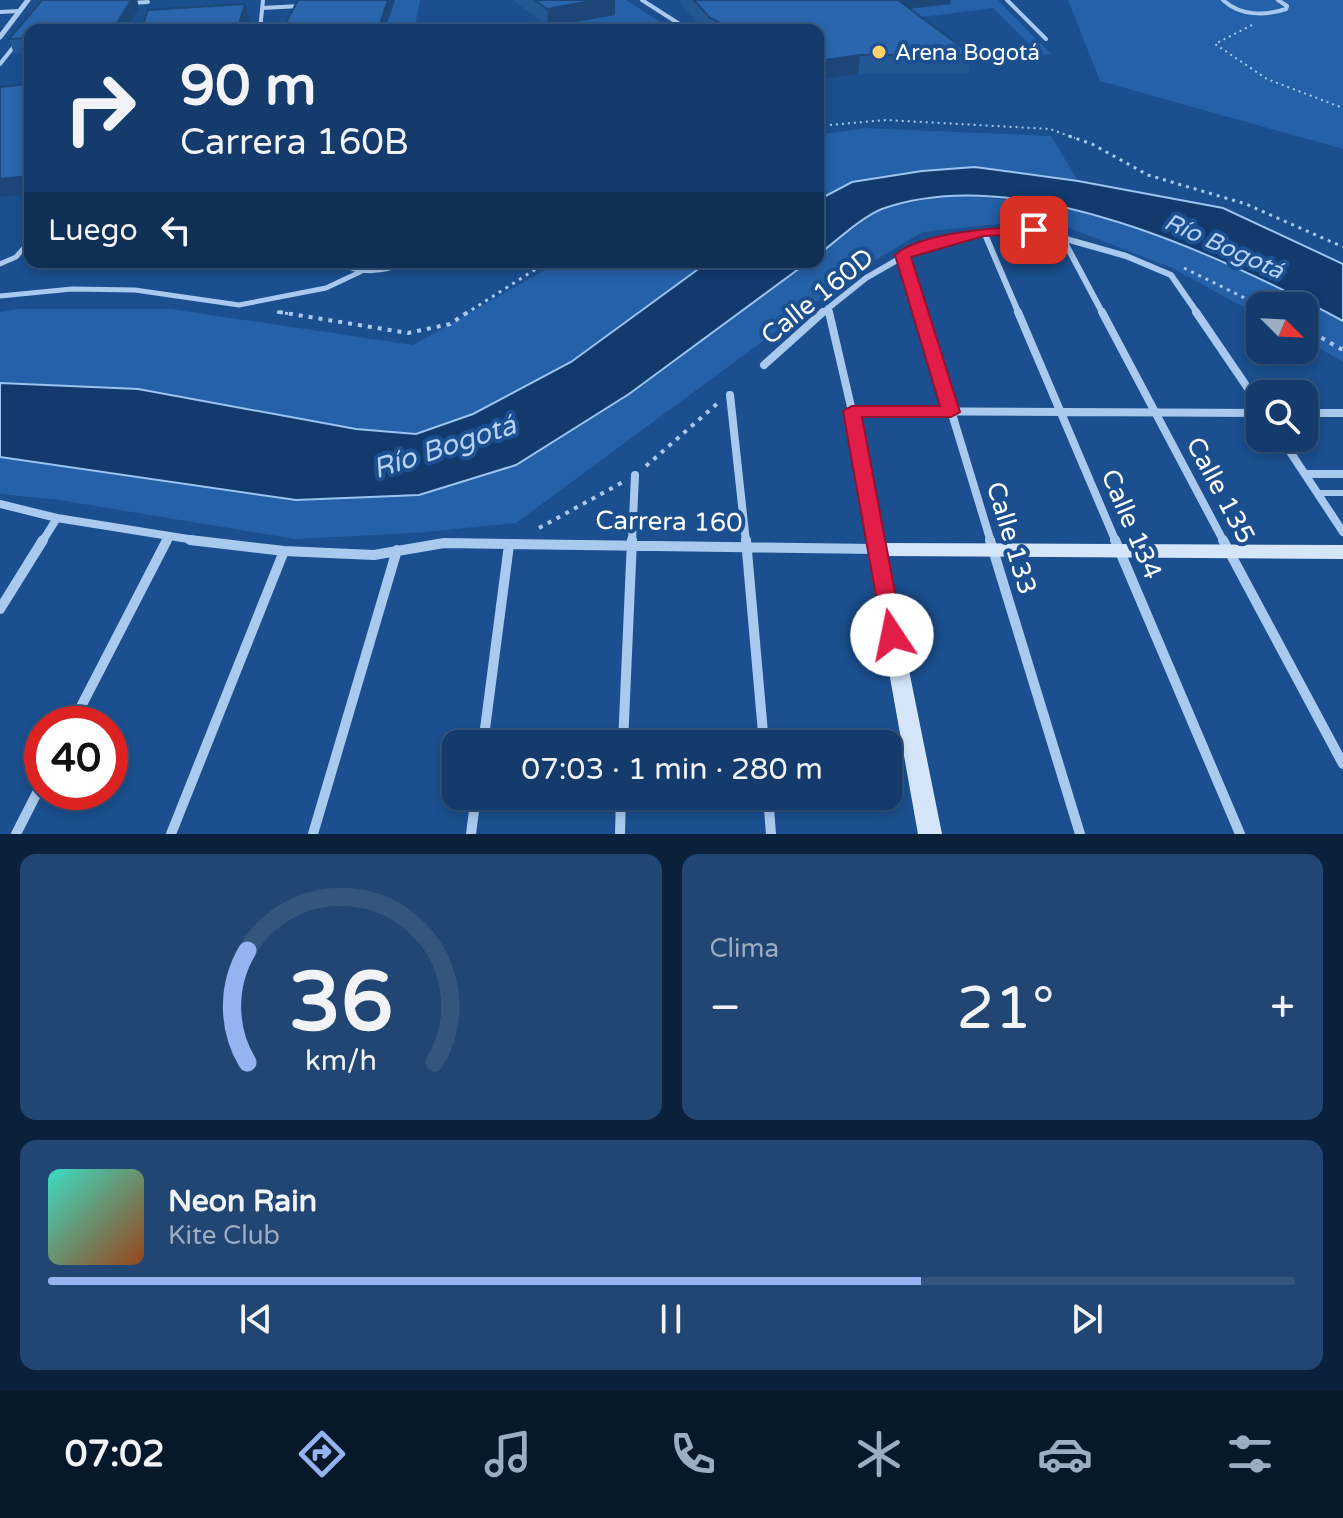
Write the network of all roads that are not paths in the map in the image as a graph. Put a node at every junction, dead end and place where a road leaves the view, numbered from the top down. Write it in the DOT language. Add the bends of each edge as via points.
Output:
graph roads {
  1 [pos="28,0"];
  2 [pos="263,0"];
  3 [pos="642,0"];
  4 [pos="1007,0"];
  5 [pos="1223,0"];
  6 [pos="1278,0"];
  7 [pos="148,2"];
  8 [pos="120,3"];
  9 [pos="306,5"];
  10 [pos="262,8"];
  11 [pos="20,11"];
  12 [pos="0,12"];
  13 [pos="261,24"];
  14 [pos="679,24"];
  15 [pos="0,37"];
  16 [pos="1046,39"];
  17 [pos="17,43"];
  18 [pos="0,64"];
  19 [pos="984,232"];
  20 [pos="1062,237"];
  21 [pos="24,248"];
  22 [pos="903,255"];
  23 [pos="0,264"];
  24 [pos="351,268"];
  25 [pos="387,268"];
  26 [pos="360,272"];
  27 [pos="0,296"];
  28 [pos="828,308"];
  29 [pos="764,365"];
  30 [pos="1246,385"];
  31 [pos="730,395"];
  32 [pos="852,411"];
  33 [pos="951,412"];
  34 [pos="1061,412"];
  35 [pos="1154,412"];
  36 [pos="1246,413"];
  37 [pos="1318,413"];
  38 [pos="1343,413"];
  39 [pos="1290,452"];
  40 [pos="1305,474"];
  41 [pos="1343,474"];
  42 [pos="635,475"];
  43 [pos="1318,493"];
  44 [pos="1343,493"];
  45 [pos="0,504"];
  46 [pos="57,518"];
  47 [pos="1343,532"];
  48 [pos="168,537"];
  49 [pos="509,545"];
  50 [pos="631,546"];
  51 [pos="747,548"];
  52 [pos="876,549"];
  53 [pos="397,550"];
  54 [pos="993,550"];
  55 [pos="284,551"];
  56 [pos="1120,551"];
  57 [pos="1229,551"];
  58 [pos="1343,552"];
  59 [pos="0,609"];
  60 [pos="81,706"];
  61 [pos="485,730"];
  62 [pos="624,730"];
  63 [pos="763,730"];
  64 [pos="1343,764"];
  65 [pos="28,810"];
  66 [pos="474,810"];
  67 [pos="621,810"];
  68 [pos="769,810"];
  69 [pos="16,834"];
  70 [pos="171,834"];
  71 [pos="313,834"];
  72 [pos="471,834"];
  73 [pos="620,834"];
  74 [pos="771,834"];
  75 [pos="930,834"];
  76 [pos="1080,834"];
  77 [pos="1240,834"];
  1 -- 11 [label="street"];
  2 -- 10 [label="lane"];
  3 -- 14 [label="lane"];
  4 -- 16 [label="lane"];
  5 -- 6 [label="lane" via="1233,8 1264,13 1286,9"];
  7 -- 8 [label="lane"];
  9 -- 10 [label="lane"];
  10 -- 13 [label="lane"];
  11 -- 12 [label="lane"];
  11 -- 15 [label="street"];
  17 -- 18 [label="lane"];
  19 -- 20 [label="street, Calle 160D" via="1034,230"];
  19 -- 22 [label="street, Calle 160D"];
  19 -- 34 [label="street, Calle 134"];
  20 -- 30 [label="street, Calle 160D" via="1171,275"];
  20 -- 35 [label="street, Calle 135"];
  21 -- 23 [label="lane"];
  22 -- 28 [label="street, Calle 160D"];
  22 -- 33 [label="street, Calle 133"];
  24 -- 26 [label="lane"];
  25 -- 26 [label="lane"];
  26 -- 27 [label="lane" via="326,288 239,305 135,290"];
  28 -- 29 [label="street, Calle 160D"];
  28 -- 32 [label="street"];
  31 -- 51 [label="street"];
  32 -- 33 [label="street"];
  32 -- 52 [label="street"];
  33 -- 34 [label="street"];
  33 -- 54 [label="street, Calle 133"];
  34 -- 35 [label="street"];
  34 -- 56 [label="street, Calle 134"];
  35 -- 36 [label="street"];
  35 -- 57 [label="street, Calle 135"];
  37 -- 38 [label="street"];
  39 -- 40 [label="street"];
  40 -- 41 [label="street"];
  40 -- 43 [label="street"];
  42 -- 50 [label="street"];
  43 -- 44 [label="lane"];
  43 -- 47 [label="street"];
  45 -- 46 [label="street, Carrera 160"];
  46 -- 48 [label="street, Carrera 160"];
  46 -- 59 [label="street"];
  48 -- 55 [label="street, Carrera 160"];
  48 -- 60 [label="street"];
  49 -- 50 [label="street, Carrera 160"];
  49 -- 53 [label="street, Carrera 160" via="444,543"];
  49 -- 61 [label="street"];
  50 -- 51 [label="street, Carrera 160"];
  50 -- 62 [label="street"];
  51 -- 52 [label="street, Carrera 160"];
  51 -- 63 [label="street"];
  52 -- 54 [label="street, Carrera 160"];
  52 -- 75 [label="street"];
  53 -- 55 [label="street, Carrera 160" via="374,555"];
  53 -- 71 [label="street"];
  54 -- 56 [label="street, Carrera 160"];
  54 -- 76 [label="street, Calle 133"];
  55 -- 70 [label="street"];
  56 -- 57 [label="street, Carrera 160"];
  56 -- 77 [label="street, Calle 134"];
  57 -- 58 [label="street, Carrera 160"];
  57 -- 64 [label="street, Calle 135"];
  65 -- 69 [label="street"];
  66 -- 72 [label="street"];
  67 -- 73 [label="street"];
  68 -- 74 [label="street"];
}
